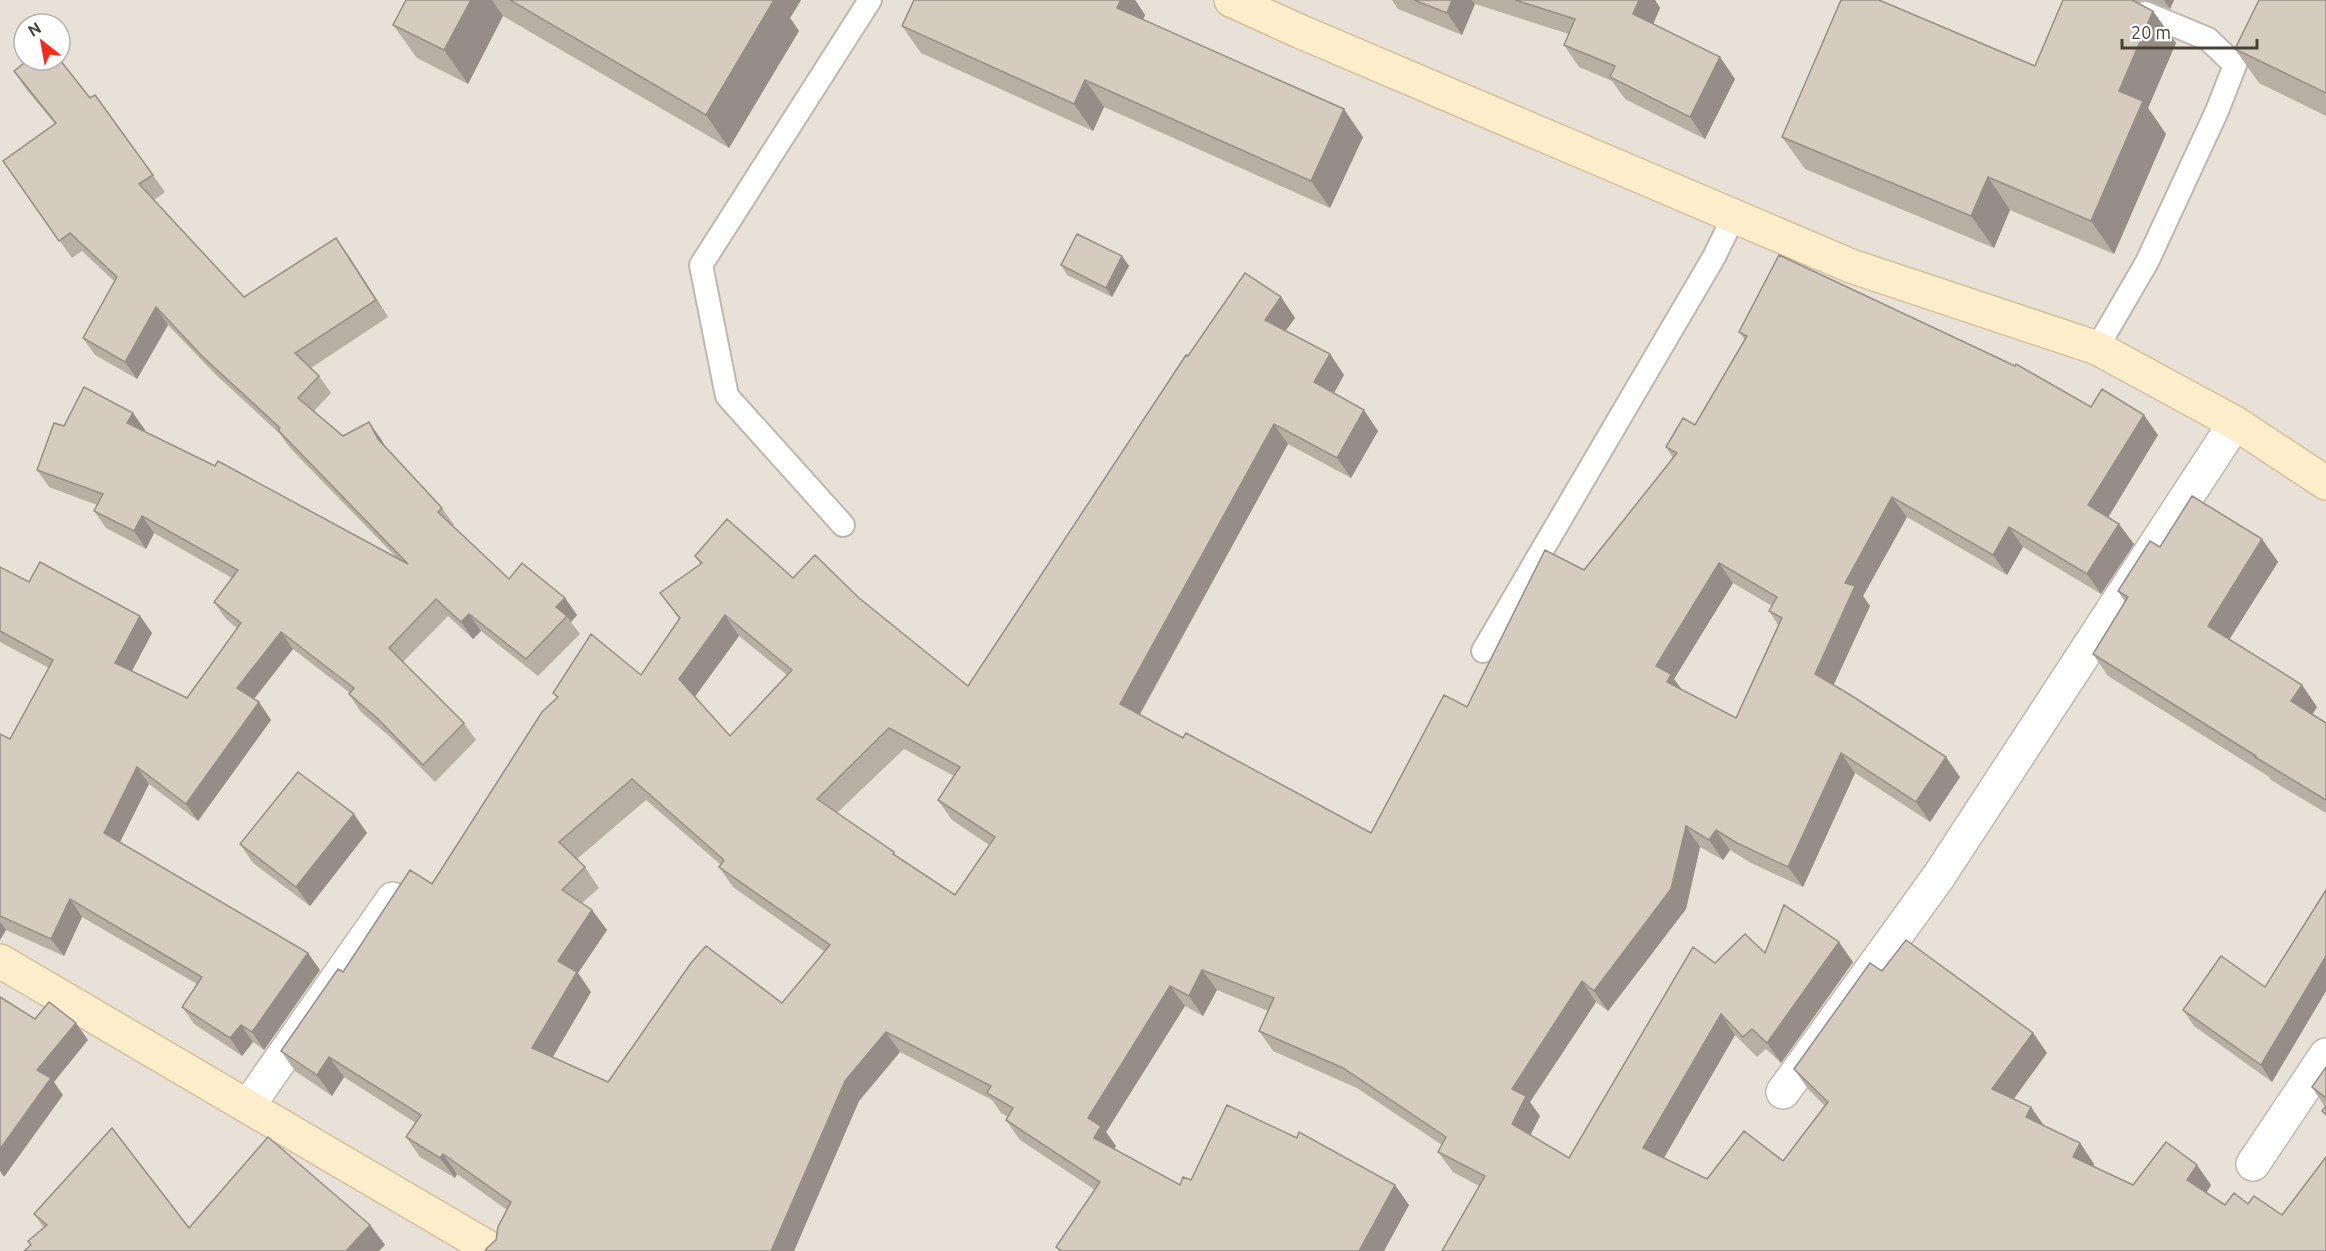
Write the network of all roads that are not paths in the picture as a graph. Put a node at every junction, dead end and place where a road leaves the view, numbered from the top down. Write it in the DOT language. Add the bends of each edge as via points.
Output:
graph roads {
  1 [pos="870,0"];
  2 [pos="1231,0"];
  3 [pos="2145,13"];
  4 [pos="1734,216"];
  5 [pos="2097,348"];
  6 [pos="2235,423"];
  7 [pos="2326,483"];
  8 [pos="843,525"];
  9 [pos="1483,651"];
  10 [pos="409,875"];
  11 [pos="0,961"];
  12 [pos="2326,1055"];
  13 [pos="1783,1092"];
  14 [pos="248,1106"];
  15 [pos="2253,1164"];
  16 [pos="494,1251"];
  1 -- 8 [label="lane" via="701,265 728,396"];
  2 -- 4 [label="main road"];
  3 -- 5 [label="lane" via="2208,39 2235,65 2147,262"];
  4 -- 5 [label="main road" via="1851,266"];
  4 -- 9 [label="lane" via="1714,258"];
  5 -- 6 [label="main road"];
  6 -- 7 [label="main road"];
  6 -- 13 [label="street" via="1939,876"];
  10 -- 14 [label="street"];
  11 -- 14 [label="main road"];
  12 -- 15 [label="street"];
  14 -- 16 [label="main road"];
}
